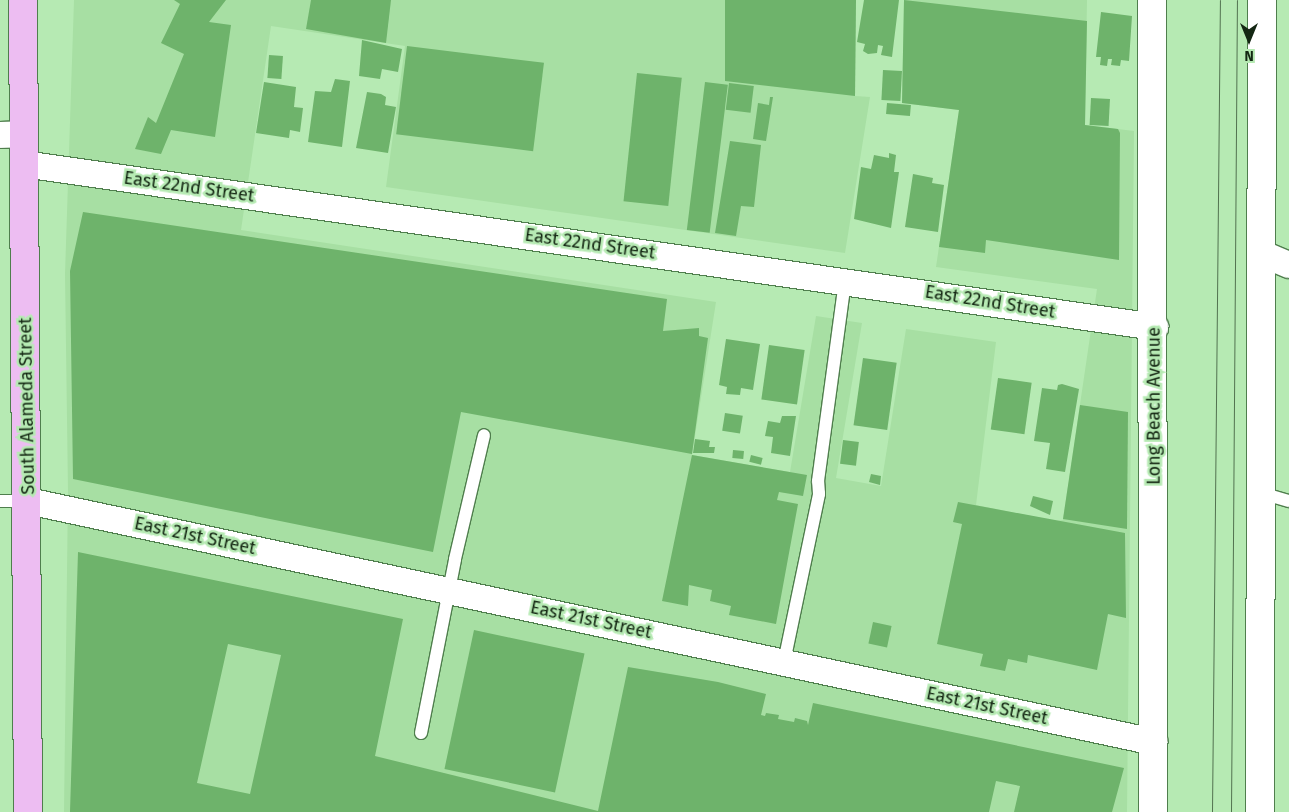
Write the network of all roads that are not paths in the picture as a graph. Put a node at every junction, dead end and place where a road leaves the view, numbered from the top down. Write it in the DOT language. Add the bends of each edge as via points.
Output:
graph roads {
  1 [pos="23,0"];
  2 [pos="1152,0"];
  3 [pos="1262,0"];
  4 [pos="12,135"];
  5 [pos="24,164"];
  6 [pos="1262,254"];
  7 [pos="1289,265"];
  8 [pos="846,280"];
  9 [pos="1155,327"];
  10 [pos="484,435"];
  11 [pos="1262,493"];
  12 [pos="0,501"];
  13 [pos="28,501"];
  14 [pos="1289,501"];
  15 [pos="449,589"];
  16 [pos="784,662"];
  17 [pos="421,733"];
  18 [pos="1154,742"];
  19 [pos="28,812"];
  20 [pos="1153,812"];
  21 [pos="1260,812"];
  1 -- 4 [label="main road, South Alameda Street"];
  2 -- 9 [label="main road, Long Beach Avenue"];
  3 -- 6 [label="main road"];
  4 -- 5 [label="main road, South Alameda Street"];
  5 -- 8 [label="street, East 22nd Street"];
  5 -- 13 [label="main road, South Alameda Street"];
  6 -- 7 [label="street"];
  6 -- 11 [label="main road"];
  8 -- 9 [label="street, East 22nd Street"];
  8 -- 16 [label="lane" via="818,481 819,494"];
  9 -- 18 [label="main road, Long Beach Avenue"];
  10 -- 15 [label="lane"];
  11 -- 14 [label="lane"];
  11 -- 21 [label="main road"];
  12 -- 13 [label="lane"];
  13 -- 15 [label="street, East 21st Street"];
  13 -- 19 [label="main road, South Alameda Street"];
  15 -- 16 [label="street, East 21st Street"];
  15 -- 17 [label="lane"];
  16 -- 18 [label="street, East 21st Street"];
  18 -- 20 [label="main road, Long Beach Avenue"];
}
